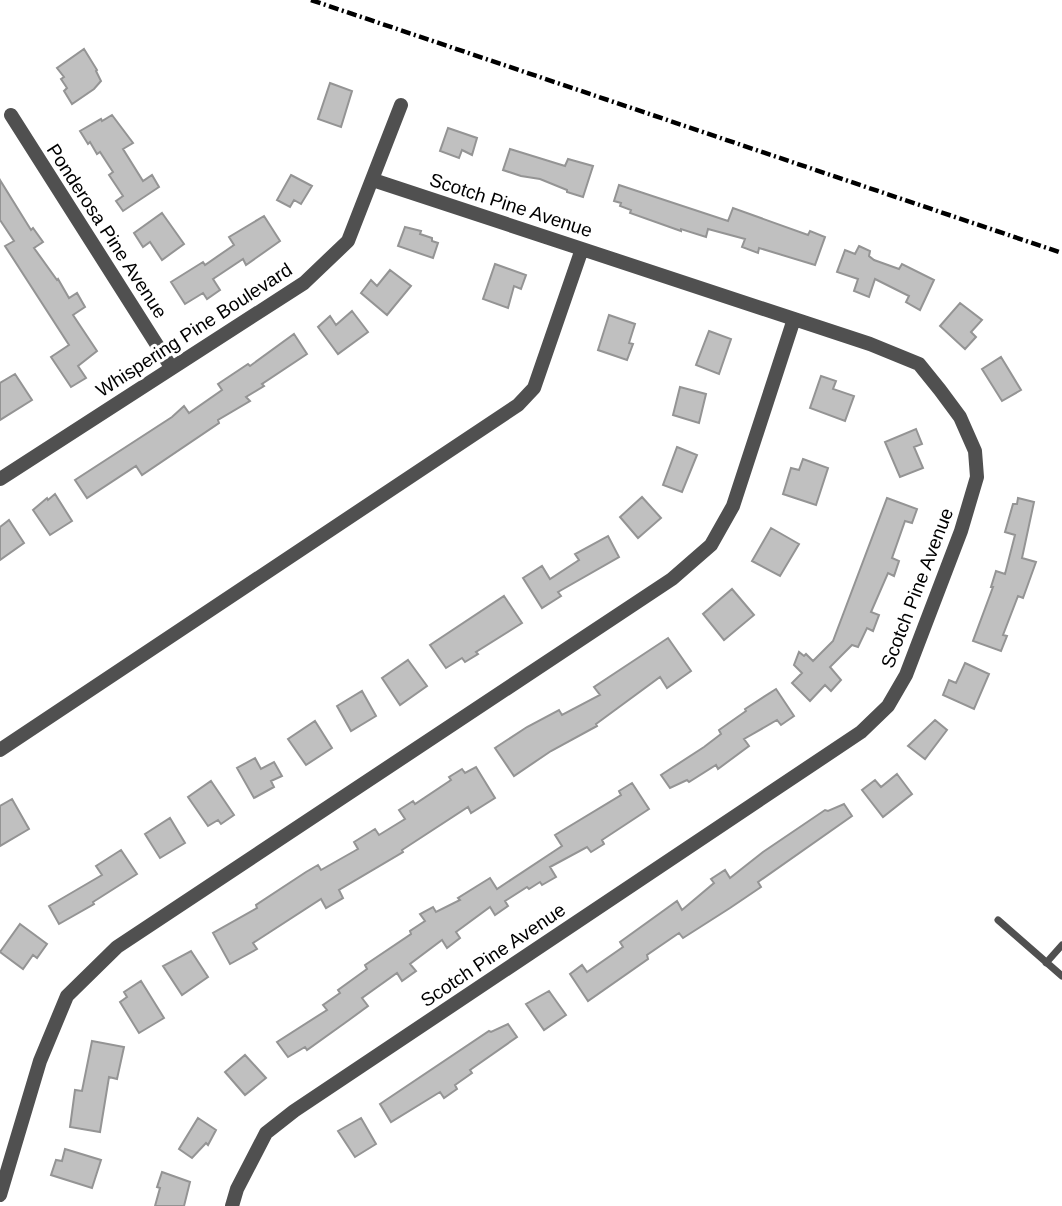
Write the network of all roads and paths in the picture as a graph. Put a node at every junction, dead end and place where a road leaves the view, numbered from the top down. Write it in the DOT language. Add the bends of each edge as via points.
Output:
graph roads {
  1 [pos="401,106"];
  2 [pos="11,115"];
  3 [pos="373,180"];
  4 [pos="583,249"];
  5 [pos="794,318"];
  6 [pos="172,367"];
  7 [pos="0,479"];
  8 [pos="0,750"];
  9 [pos="998,920"];
  10 [pos="1062,945"];
  11 [pos="1046,963"];
  12 [pos="1062,976"];
  13 [pos="0,1195"];
  14 [pos="232,1206"];
  1 -- 3 [label="street, Whispering Pine Boulevard"];
  2 -- 6 [label="street, Ponderosa Pine Avenue"];
  3 -- 4 [label="street, Scotch Pine Avenue"];
  3 -- 6 [label="street, Whispering Pine Boulevard" via="348,241 324,266"];
  4 -- 5 [label="street, Scotch Pine Avenue"];
  4 -- 8 [label="street" via="534,388 518,405"];
  5 -- 13 [label="street" via="733,506 711,545 672,579 117,947 67,996 40,1061"];
  5 -- 14 [label="street, Scotch Pine Avenue" via="919,364 960,417 975,450 977,477 961,531 906,675 888,706 861,732 294,1111 266,1133"];
  6 -- 7 [label="street, Whispering Pine Boulevard"];
  9 -- 11 [label="lane"];
  10 -- 11 [label="lane"];
  11 -- 12 [label="lane"];
}
